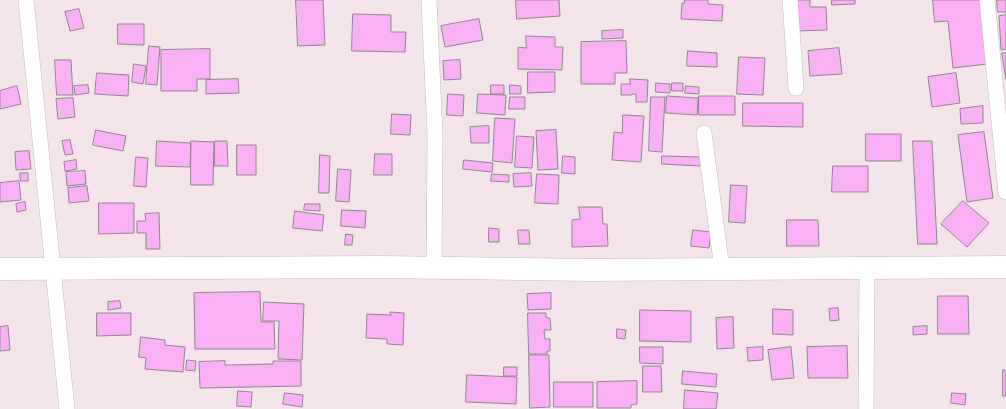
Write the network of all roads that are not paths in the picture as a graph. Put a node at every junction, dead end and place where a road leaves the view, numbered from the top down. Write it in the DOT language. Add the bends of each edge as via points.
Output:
graph roads {
  1 [pos="26,0"];
  2 [pos="429,0"];
  3 [pos="790,0"];
  4 [pos="987,0"];
  5 [pos="796,88"];
  6 [pos="704,133"];
  7 [pos="1006,192"];
  8 [pos="1006,267"];
  9 [pos="54,268"];
  10 [pos="434,268"];
  11 [pos="867,268"];
  12 [pos="0,269"];
  13 [pos="722,269"];
  14 [pos="67,409"];
  15 [pos="866,409"];
  1 -- 9 [label="street"];
  2 -- 10 [label="street" via="435,135"];
  3 -- 5 [label="street"];
  4 -- 7 [label="street"];
  6 -- 13 [label="street"];
  8 -- 11 [label="main road"];
  9 -- 10 [label="main road"];
  9 -- 12 [label="main road"];
  9 -- 14 [label="street"];
  10 -- 13 [label="main road"];
  11 -- 13 [label="main road"];
  11 -- 15 [label="street"];
}
